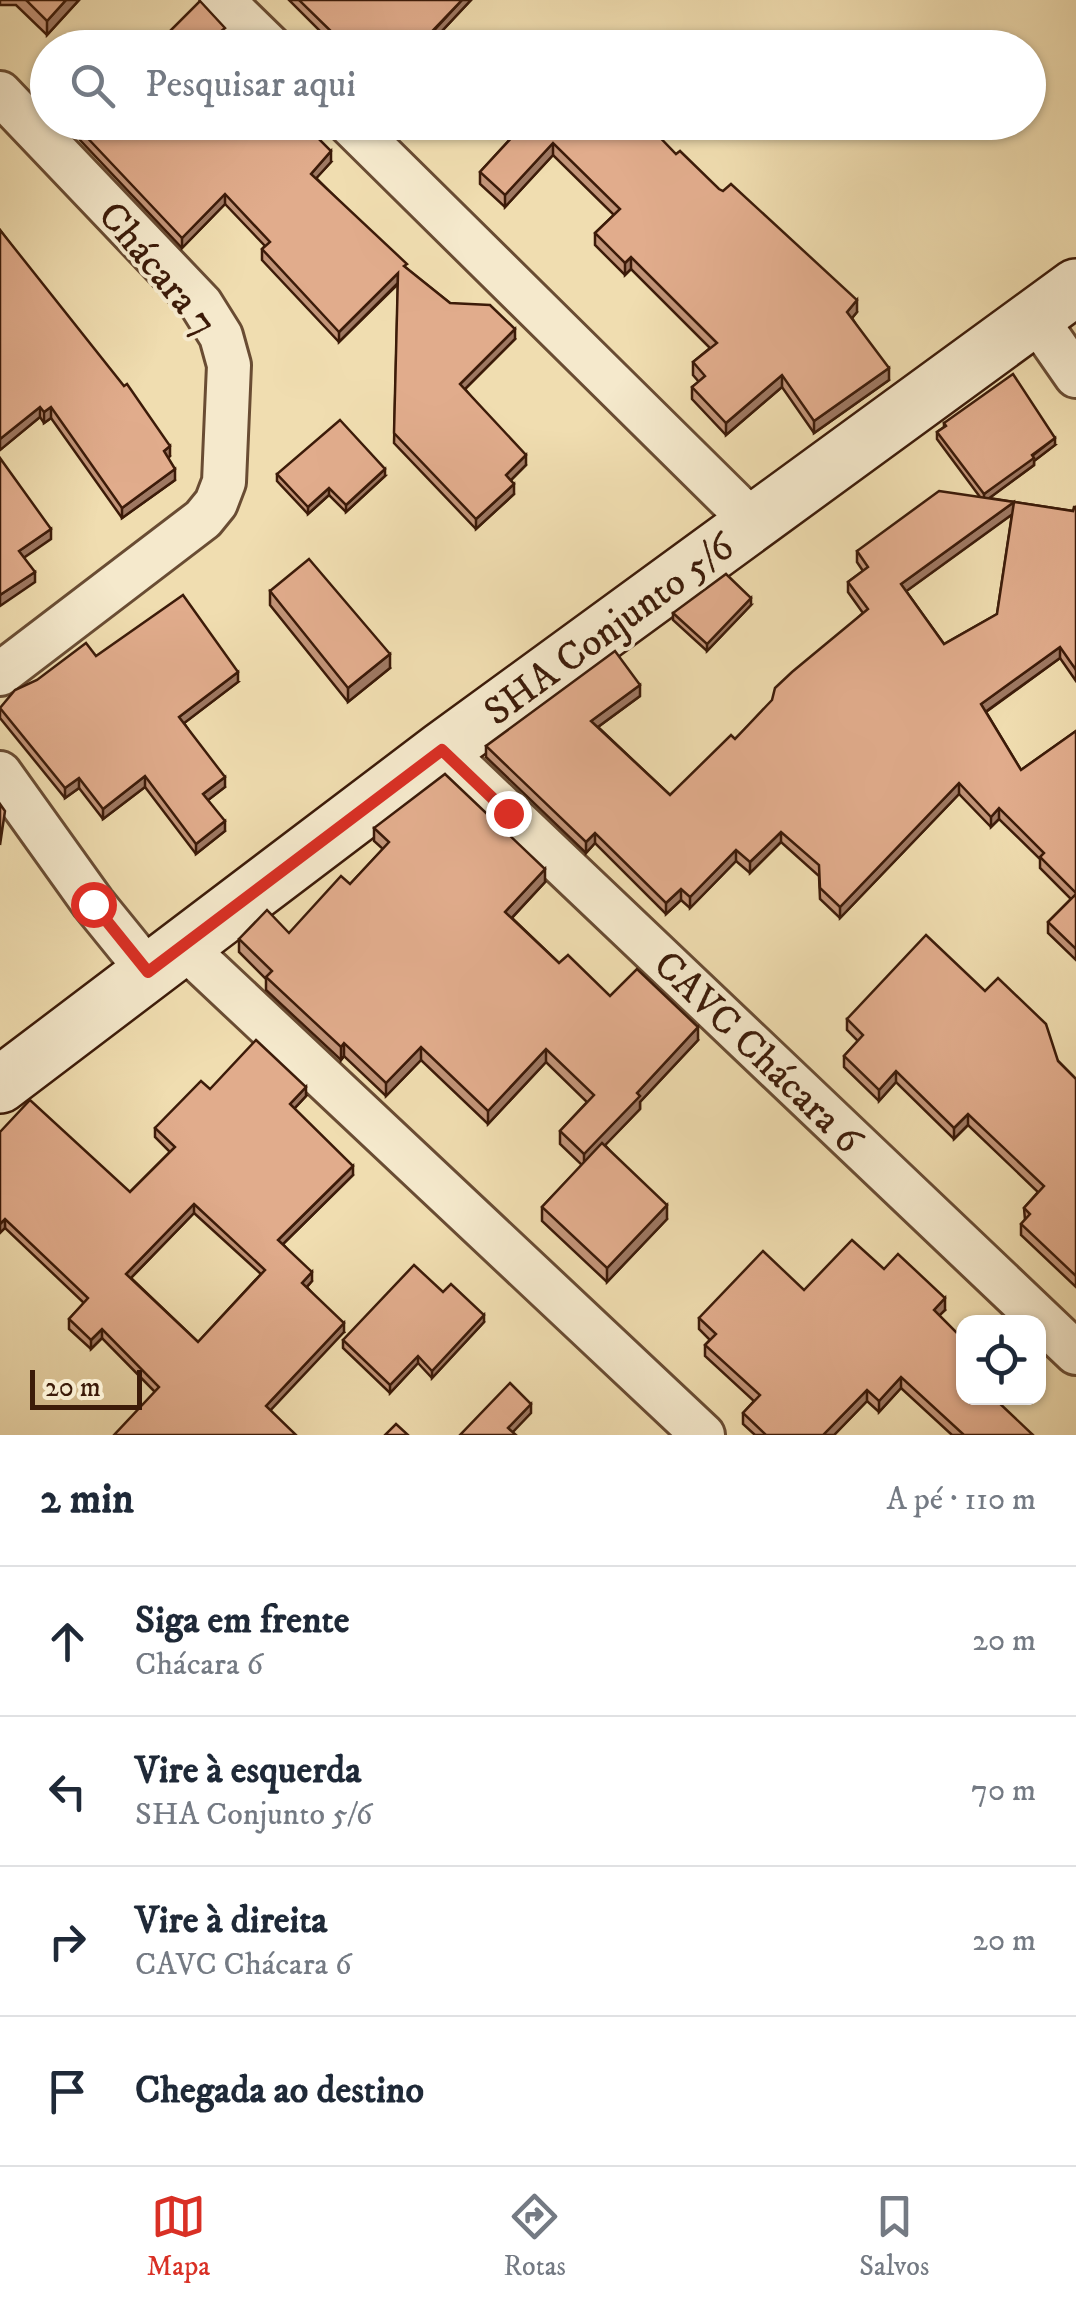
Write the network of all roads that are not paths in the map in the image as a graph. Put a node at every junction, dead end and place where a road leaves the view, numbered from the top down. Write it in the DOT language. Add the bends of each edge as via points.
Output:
graph roads {
  1 [pos="222,0"];
  2 [pos="253,30"];
  3 [pos="0,93"];
  4 [pos="30,124"];
  5 [pos="45,140"];
  6 [pos="366,140"];
  7 [pos="1056,302"];
  8 [pos="1076,376"];
  9 [pos="753,522"];
  10 [pos="0,674"];
  11 [pos="442,750"];
  12 [pos="0,772"];
  13 [pos="166,959"];
  14 [pos="0,1084"];
  15 [pos="1076,1353"];
  16 [pos="703,1435"];
  1 -- 2 [label="street"];
  3 -- 4 [label="street, Chácara 7"];
  5 -- 10 [label="street, Chácara 7" via="201,304 222,336 229,365 224,482 204,519"];
  6 -- 9 [label="street"];
  7 -- 8 [label="street"];
  7 -- 9 [label="street, SHA Conjunto 5/6"];
  9 -- 11 [label="street, SHA Conjunto 5/6"];
  11 -- 13 [label="street, SHA Conjunto 5/6"];
  11 -- 15 [label="street, CAVC Chácara 6"];
  12 -- 13 [label="street" via="93,904"];
  13 -- 14 [label="street, SHA Conjunto 5/6"];
  13 -- 16 [label="street"];
}
